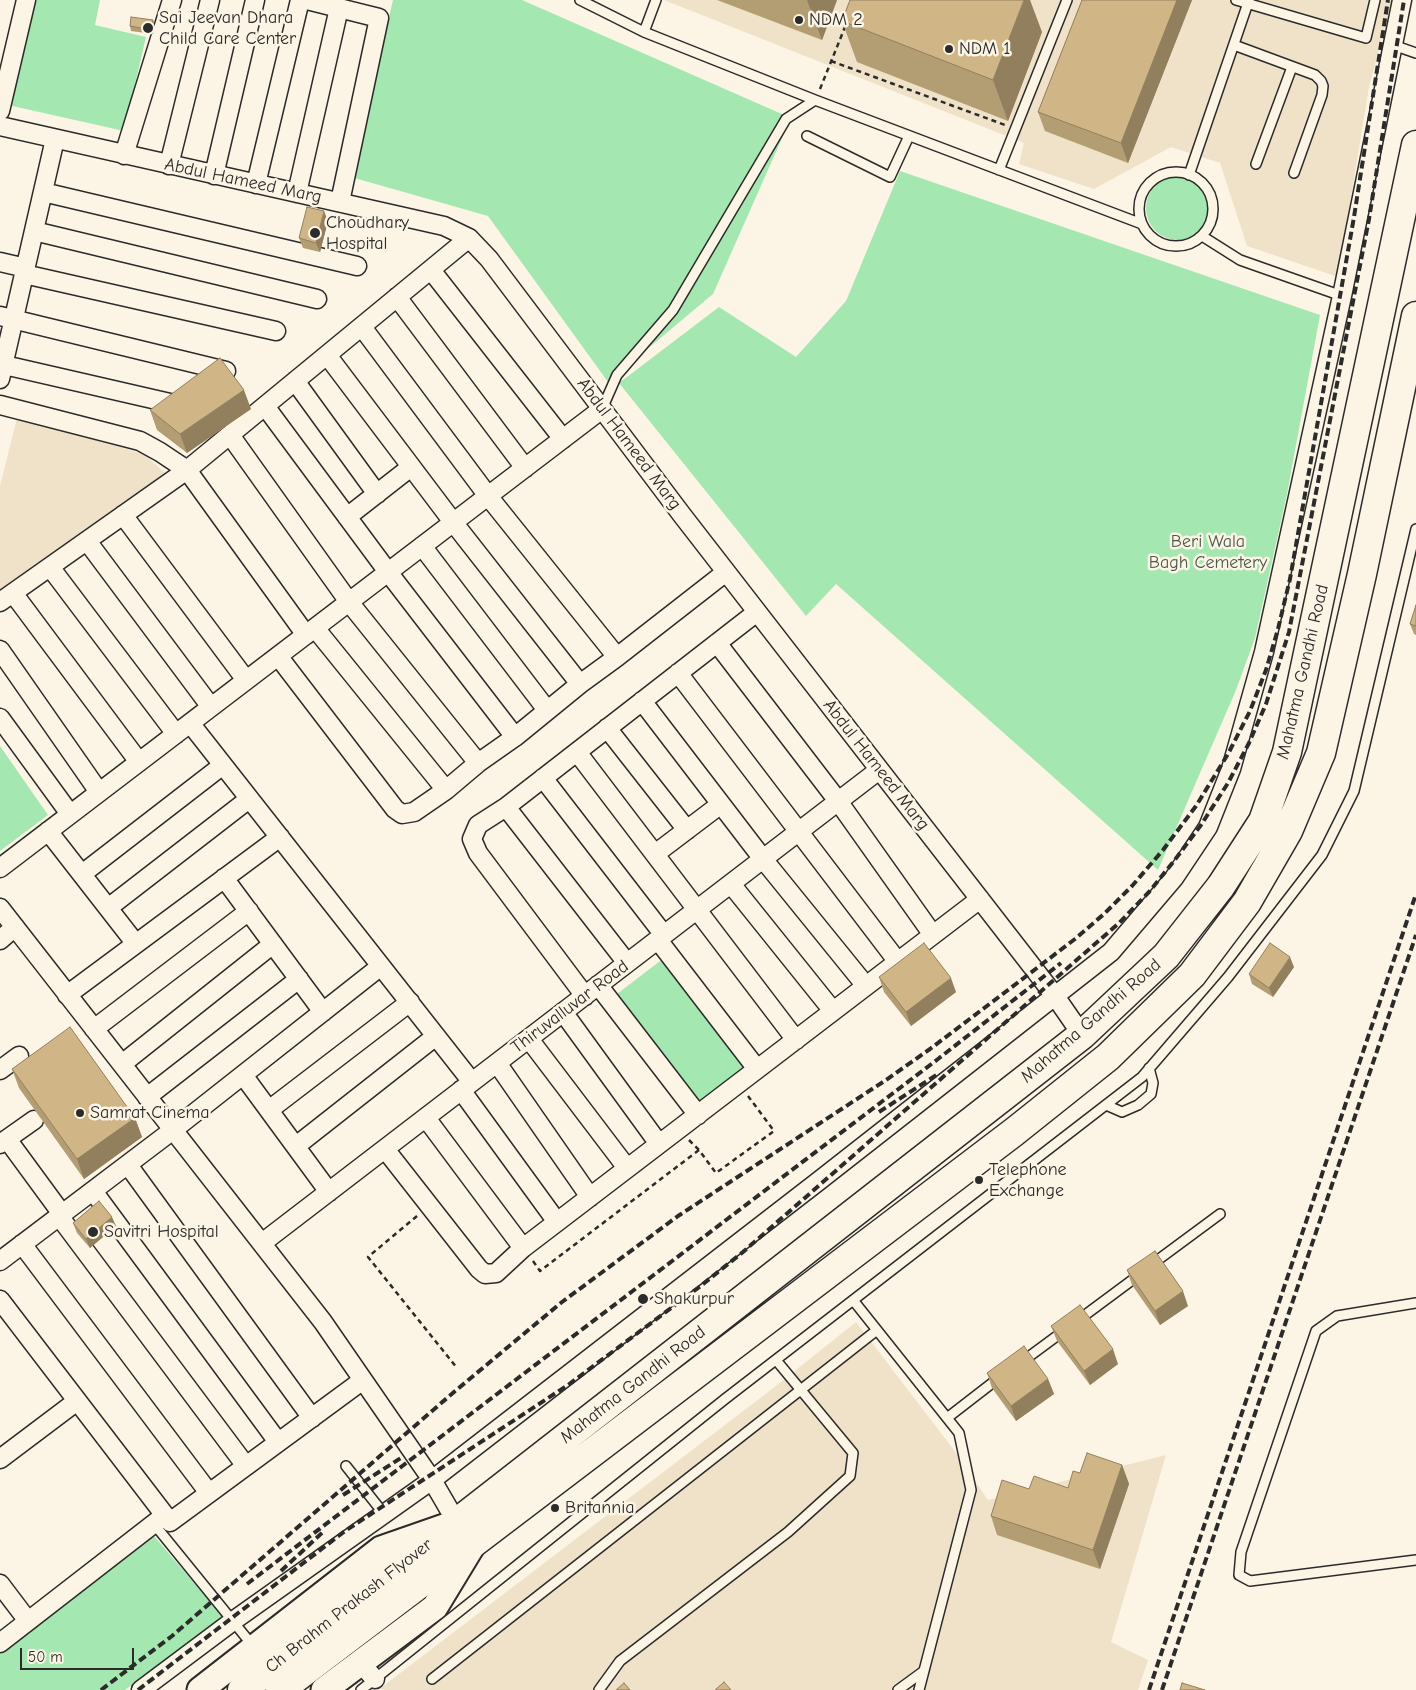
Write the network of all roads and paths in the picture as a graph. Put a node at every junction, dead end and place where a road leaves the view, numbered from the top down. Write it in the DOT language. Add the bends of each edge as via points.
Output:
graph roads {
  1 [pos="26,0"];
  2 [pos="172,0"];
  3 [pos="210,0"];
  4 [pos="255,0"];
  5 [pos="300,0"];
  6 [pos="307,0"];
  7 [pos="580,0"];
  8 [pos="656,0"];
  9 [pos="1067,0"];
  10 [pos="1236,0"];
  11 [pos="1375,0"];
  12 [pos="1402,0"];
  13 [pos="1249,2"];
  14 [pos="339,8"];
  15 [pos="845,26"];
  16 [pos="644,32"];
  17 [pos="1234,45"];
  18 [pos="1393,45"];
  19 [pos="1416,53"];
  20 [pos="831,61"];
  21 [pos="1292,67"];
  22 [pos="815,100"];
  23 [pos="0,111"];
  24 [pos="0,126"];
  25 [pos="1016,129"];
  26 [pos="807,136"];
  27 [pos="909,136"];
  28 [pos="55,139"];
  29 [pos="1416,145"];
  30 [pos="124,155"];
  31 [pos="1256,164"];
  32 [pos="169,165"];
  33 [pos="999,170"];
  34 [pos="1294,173"];
  35 [pos="214,175"];
  36 [pos="1189,175"];
  37 [pos="256,184"];
  38 [pos="43,192"];
  39 [pos="297,193"];
  40 [pos="340,202"];
  41 [pos="1142,224"];
  42 [pos="34,231"];
  43 [pos="1202,236"];
  44 [pos="469,238"];
  45 [pos="0,262"];
  46 [pos="357,266"];
  47 [pos="431,270"];
  48 [pos="25,271"];
  49 [pos="1342,296"];
  50 [pos="397,297"];
  51 [pos="316,299"];
  52 [pos="1416,316"];
  53 [pos="7,317"];
  54 [pos="362,327"];
  55 [pos="276,331"];
  56 [pos="327,355"];
  57 [pos="1,369"];
  58 [pos="226,372"];
  59 [pos="295,381"];
  60 [pos="0,405"];
  61 [pos="183,406"];
  62 [pos="265,406"];
  63 [pos="602,409"];
  64 [pos="230,434"];
  65 [pos="563,438"];
  66 [pos="411,467"];
  67 [pos="525,468"];
  68 [pos="187,470"];
  69 [pos="377,494"];
  70 [pos="488,496"];
  71 [pos="123,516"];
  72 [pos="347,517"];
  73 [pos="453,522"];
  74 [pos="1416,529"];
  75 [pos="87,541"];
  76 [pos="422,546"];
  77 [pos="50,567"];
  78 [pos="388,572"];
  79 [pos="726,572"];
  80 [pos="6,598"];
  81 [pos="349,602"];
  82 [pos="757,612"];
  83 [pos="310,631"];
  84 [pos="717,643"];
  85 [pos="0,650"];
  86 [pos="278,656"];
  87 [pos="617,657"];
  88 [pos="678,673"];
  89 [pos="246,680"];
  90 [pos="580,684"];
  91 [pos="642,701"];
  92 [pos="211,707"];
  93 [pos="547,710"];
  94 [pos="0,718"];
  95 [pos="183,728"];
  96 [pos="607,728"];
  97 [pos="515,737"];
  98 [pos="577,752"];
  99 [pos="139,762"];
  100 [pos="478,764"];
  101 [pos="223,765"];
  102 [pos="879,770"];
  103 [pos="543,778"];
  104 [pos="446,790"];
  105 [pos="99,792"];
  106 [pos="249,799"];
  107 [pos="838,801"];
  108 [pos="721,804"];
  109 [pos="506,807"];
  110 [pos="70,814"];
  111 [pos="687,830"];
  112 [pos="48,831"];
  113 [pos="800,831"];
  114 [pos="280,837"];
  115 [pos="655,854"];
  116 [pos="763,859"];
  117 [pos="0,868"];
  118 [pos="82,874"];
  119 [pos="224,878"];
  120 [pos="731,884"];
  121 [pos="980,899"];
  122 [pos="0,908"];
  123 [pos="108,908"];
  124 [pos="698,909"];
  125 [pos="249,912"];
  126 [pos="15,927"];
  127 [pos="932,935"];
  128 [pos="661,937"];
  129 [pos="0,940"];
  130 [pos="136,944"];
  131 [pos="273,944"];
  132 [pos="898,962"];
  133 [pos="627,963"];
  134 [pos="381,966"];
  135 [pos="299,979"];
  136 [pos="866,986"];
  137 [pos="592,990"];
  138 [pos="68,995"];
  139 [pos="1055,996"];
  140 [pos="410,1002"];
  141 [pos="833,1011"];
  142 [pos="323,1012"];
  143 [pos="563,1012"];
  144 [pos="94,1029"];
  145 [pos="1082,1035"];
  146 [pos="436,1036"];
  147 [pos="529,1039"];
  148 [pos="796,1040"];
  149 [pos="19,1056"];
  150 [pos="497,1063"];
  151 [pos="122,1064"];
  152 [pos="1150,1068"];
  153 [pos="758,1069"];
  154 [pos="0,1070"];
  155 [pos="243,1075"];
  156 [pos="739,1083"];
  157 [pos="467,1086"];
  158 [pos="148,1097"];
  159 [pos="1106,1106"];
  160 [pos="269,1110"];
  161 [pos="698,1114"];
  162 [pos="426,1118"];
  163 [pos="34,1120"];
  164 [pos="173,1130"];
  165 [pos="3,1142"];
  166 [pos="659,1144"];
  167 [pos="296,1146"];
  168 [pos="385,1149"];
  169 [pos="128,1165"];
  170 [pos="627,1168"];
  171 [pos="93,1191"];
  172 [pos="329,1192"];
  173 [pos="590,1197"];
  174 [pos="430,1206"];
  175 [pos="1220,1214"];
  176 [pos="61,1215"];
  177 [pos="557,1222"];
  178 [pos="262,1243"];
  179 [pos="22,1244"];
  180 [pos="523,1248"];
  181 [pos="0,1261"];
  182 [pos="0,1300"];
  183 [pos="854,1300"];
  184 [pos="1416,1304"];
  185 [pos="877,1330"];
  186 [pos="776,1360"];
  187 [pos="1017,1365"];
  188 [pos="457,1368"];
  189 [pos="1009,1371"];
  190 [pos="363,1380"];
  191 [pos="801,1390"];
  192 [pos="77,1401"];
  193 [pos="312,1418"];
  194 [pos="946,1418"];
  195 [pos="278,1442"];
  196 [pos="0,1460"];
  197 [pos="246,1466"];
  198 [pos="346,1466"];
  199 [pos="432,1480"];
  200 [pos="209,1493"];
  201 [pos="384,1514"];
  202 [pos="160,1520"];
  203 [pos="466,1531"];
  204 [pos="1416,1560"];
  205 [pos="414,1572"];
  206 [pos="0,1584"];
  207 [pos="28,1621"];
  208 [pos="233,1621"];
  209 [pos="0,1643"];
  210 [pos="254,1648"];
  211 [pos="368,1671"];
  212 [pos="924,1671"];
  213 [pos="432,1679"];
  214 [pos="141,1690"];
  215 [pos="200,1690"];
  216 [pos="242,1690"];
  217 [pos="280,1690"];
  218 [pos="324,1690"];
  219 [pos="361,1690"];
  220 [pos="599,1690"];
  221 [pos="898,1690"];
  222 [pos="919,1690"];
  1 -- 23 [label="street"];
  2 -- 30 [label="street"];
  3 -- 32 [label="street"];
  4 -- 35 [label="street"];
  5 -- 37 [label="street"];
  6 -- 14 [label="street"];
  7 -- 16 [label="lane"];
  8 -- 16 [label="lane"];
  9 -- 25 [label="lane"];
  10 -- 13 [label="lane"];
  11 -- 13 [label="lane" via="1366,38"];
  12 -- 18 [label="street"];
  13 -- 17 [label="lane"];
  14 -- 39 [label="street"];
  14 -- 40 [label="street" via="380,19"];
  15 -- 20 [label="path"];
  16 -- 22 [label="lane"];
  17 -- 21 [label="lane"];
  17 -- 36 [label="lane"];
  18 -- 19 [label="lane"];
  18 -- 49 [label="street"];
  20 -- 22 [label="path"];
  20 -- 25 [label="path"];
  21 -- 31 [label="lane"];
  21 -- 34 [label="lane" via="1315,75 1322,86"];
  22 -- 27 [label="lane"];
  22 -- 63 [label="lane" via="786,119 673,310 617,375"];
  24 -- 28 [label="street, Abdul Hameed Marg"];
  25 -- 33 [label="lane"];
  26 -- 27 [label="lane" via="890,178"];
  27 -- 33 [label="lane"];
  28 -- 30 [label="street, Abdul Hameed Marg"];
  28 -- 38 [label="street"];
  29 -- 145 [label="main road, Mahatma Gandhi Road" via="1287,752 1262,821 1221,886 1166,956"];
  30 -- 32 [label="street, Abdul Hameed Marg"];
  32 -- 35 [label="street, Abdul Hameed Marg"];
  33 -- 41 [label="lane"];
  35 -- 37 [label="street, Abdul Hameed Marg"];
  36 -- 41 [label="lane" via="1175,172 1161,176 1147,186 1139,211"];
  36 -- 43 [label="lane" via="1203,183 1210,194 1211,222"];
  37 -- 39 [label="street, Abdul Hameed Marg"];
  38 -- 42 [label="street"];
  38 -- 46 [label="street"];
  39 -- 40 [label="street, Abdul Hameed Marg"];
  40 -- 44 [label="street, Abdul Hameed Marg" via="444,226"];
  41 -- 43 [label="lane" via="1163,244 1177,246"];
  42 -- 48 [label="street"];
  42 -- 51 [label="street"];
  43 -- 49 [label="lane" via="1240,260"];
  44 -- 47 [label="street"];
  44 -- 63 [label="street, Abdul Hameed Marg" via="489,259"];
  45 -- 48 [label="street"];
  47 -- 50 [label="street"];
  47 -- 65 [label="street"];
  48 -- 53 [label="street"];
  48 -- 55 [label="street"];
  49 -- 139 [label="street" via="1264,652 1231,769 1208,826 1174,878 1111,952"];
  50 -- 54 [label="street"];
  50 -- 67 [label="street"];
  52 -- 203 [label="main road, Mahatma Gandhi Road" via="1321,753 1288,831 1247,902 1192,975 1108,1057 1014,1132"];
  53 -- 57 [label="street"];
  53 -- 58 [label="street"];
  54 -- 56 [label="street"];
  54 -- 70 [label="street"];
  56 -- 59 [label="street"];
  56 -- 66 [label="street"];
  57 -- 61 [label="street"];
  59 -- 62 [label="street"];
  59 -- 69 [label="street"];
  60 -- 68 [label="street" via="140,441"];
  62 -- 64 [label="street"];
  62 -- 72 [label="street"];
  63 -- 65 [label="street"];
  63 -- 79 [label="street, Abdul Hameed Marg"];
  64 -- 68 [label="street"];
  64 -- 81 [label="street"];
  65 -- 67 [label="street"];
  66 -- 69 [label="street"];
  66 -- 73 [label="street"];
  67 -- 70 [label="street"];
  68 -- 71 [label="street"];
  68 -- 83 [label="street"];
  69 -- 72 [label="street"];
  70 -- 73 [label="street"];
  70 -- 87 [label="street"];
  71 -- 75 [label="street"];
  71 -- 89 [label="street"];
  72 -- 78 [label="street"];
  73 -- 76 [label="street"];
  73 -- 90 [label="street"];
  74 -- 152 [label="lane" via="1354,791 1322,855 1228,977"];
  75 -- 77 [label="street"];
  75 -- 92 [label="street"];
  76 -- 78 [label="street"];
  76 -- 93 [label="street"];
  77 -- 80 [label="street"];
  77 -- 95 [label="street"];
  78 -- 81 [label="street"];
  78 -- 97 [label="street"];
  79 -- 82 [label="street, Abdul Hameed Marg"];
  79 -- 87 [label="street"];
  80 -- 99 [label="street"];
  81 -- 83 [label="street"];
  81 -- 100 [label="street"];
  82 -- 84 [label="street"];
  82 -- 102 [label="street, Abdul Hameed Marg"];
  83 -- 86 [label="street"];
  83 -- 104 [label="street"];
  84 -- 88 [label="street"];
  84 -- 107 [label="street"];
  85 -- 105 [label="street"];
  86 -- 89 [label="street"];
  86 -- 104 [label="street" via="395,809 402,814 414,812"];
  87 -- 90 [label="street"];
  88 -- 91 [label="street"];
  88 -- 113 [label="street"];
  89 -- 92 [label="street"];
  90 -- 93 [label="street"];
  91 -- 96 [label="street"];
  91 -- 108 [label="street"];
  92 -- 95 [label="street"];
  93 -- 97 [label="street"];
  94 -- 110 [label="street"];
  95 -- 99 [label="street"];
  95 -- 101 [label="street"];
  96 -- 98 [label="street"];
  96 -- 111 [label="street"];
  97 -- 100 [label="street"];
  98 -- 103 [label="street"];
  98 -- 115 [label="street"];
  99 -- 105 [label="street"];
  100 -- 104 [label="street"];
  101 -- 106 [label="street"];
  101 -- 118 [label="street"];
  102 -- 107 [label="street, Thiruvalluvar Road"];
  102 -- 121 [label="street, Abdul Hameed Marg"];
  103 -- 109 [label="street"];
  103 -- 128 [label="street"];
  105 -- 110 [label="street"];
  106 -- 114 [label="street"];
  106 -- 123 [label="street"];
  107 -- 113 [label="street, Thiruvalluvar Road"];
  107 -- 127 [label="street"];
  108 -- 111 [label="street"];
  108 -- 116 [label="street"];
  109 -- 133 [label="street"];
  109 -- 137 [label="street" via="478,824 472,839 478,853"];
  110 -- 112 [label="street"];
  111 -- 115 [label="street"];
  112 -- 117 [label="street"];
  112 -- 118 [label="street"];
  113 -- 116 [label="street, Thiruvalluvar Road"];
  113 -- 132 [label="street"];
  114 -- 119 [label="street"];
  114 -- 134 [label="street"];
  115 -- 124 [label="street"];
  116 -- 120 [label="street, Thiruvalluvar Road"];
  116 -- 136 [label="street"];
  118 -- 123 [label="street"];
  119 -- 125 [label="street"];
  119 -- 130 [label="street"];
  120 -- 124 [label="street, Thiruvalluvar Road"];
  120 -- 141 [label="street"];
  121 -- 127 [label="street"];
  121 -- 139 [label="street, Abdul Hameed Marg"];
  122 -- 126 [label="street"];
  123 -- 130 [label="street"];
  124 -- 128 [label="street, Thiruvalluvar Road"];
  124 -- 148 [label="street"];
  125 -- 131 [label="street"];
  125 -- 144 [label="street"];
  126 -- 129 [label="street"];
  126 -- 138 [label="street"];
  127 -- 132 [label="street"];
  128 -- 133 [label="street, Thiruvalluvar Road"];
  128 -- 153 [label="street"];
  130 -- 138 [label="street"];
  131 -- 135 [label="street"];
  131 -- 151 [label="street"];
  132 -- 136 [label="street"];
  133 -- 137 [label="street, Thiruvalluvar Road"];
  134 -- 140 [label="street"];
  134 -- 142 [label="street"];
  135 -- 142 [label="street"];
  135 -- 158 [label="street"];
  136 -- 141 [label="street"];
  137 -- 143 [label="street, Thiruvalluvar Road"];
  137 -- 161 [label="street"];
  138 -- 144 [label="street"];
  139 -- 145 [label="street, Abdul Hameed Marg"];
  139 -- 199 [label="street"];
  140 -- 146 [label="street"];
  140 -- 160 [label="street"];
  141 -- 148 [label="street"];
  142 -- 155 [label="street"];
  143 -- 147 [label="street, Thiruvalluvar Road"];
  143 -- 166 [label="street"];
  144 -- 151 [label="street"];
  145 -- 203 [label="main road, Mahatma Gandhi Road"];
  146 -- 157 [label="street"];
  146 -- 167 [label="street"];
  147 -- 150 [label="street, Thiruvalluvar Road"];
  147 -- 170 [label="street"];
  148 -- 153 [label="street"];
  149 -- 154 [label="street"];
  150 -- 157 [label="street, Thiruvalluvar Road"];
  150 -- 173 [label="street"];
  151 -- 158 [label="street"];
  152 -- 159 [label="lane"];
  152 -- 159 [label="lane" via="1151,1094 1138,1106 1122,1112"];
  153 -- 156 [label="street"];
  155 -- 160 [label="street"];
  155 -- 164 [label="street"];
  156 -- 161 [label="street"];
  156 -- 180 [label="path" via="774,1131 716,1173 699,1150 540,1271"];
  157 -- 162 [label="street, Thiruvalluvar Road"];
  157 -- 177 [label="street"];
  158 -- 164 [label="street"];
  159 -- 183 [label="lane"];
  160 -- 167 [label="street"];
  161 -- 166 [label="street"];
  162 -- 168 [label="street, Thiruvalluvar Road"];
  162 -- 180 [label="street"];
  163 -- 165 [label="street"];
  164 -- 169 [label="street"];
  164 -- 178 [label="street"];
  165 -- 176 [label="street"];
  166 -- 170 [label="street"];
  167 -- 172 [label="street"];
  168 -- 172 [label="street, Thiruvalluvar Road"];
  168 -- 174 [label="street"];
  169 -- 171 [label="street"];
  169 -- 193 [label="street"];
  170 -- 173 [label="street"];
  171 -- 176 [label="street"];
  171 -- 195 [label="street"];
  172 -- 178 [label="street, Thiruvalluvar Road"];
  173 -- 177 [label="street"];
  174 -- 180 [label="street" via="485,1274 496,1273"];
  174 -- 188 [label="path" via="368,1256"];
  175 -- 187 [label="lane"];
  176 -- 179 [label="street"];
  176 -- 197 [label="street"];
  177 -- 180 [label="street"];
  178 -- 190 [label="street"];
  179 -- 181 [label="street"];
  179 -- 200 [label="street"];
  182 -- 192 [label="street"];
  183 -- 185 [label="lane"];
  183 -- 186 [label="lane"];
  184 -- 204 [label="lane" via="1336,1316 1316,1331 1241,1552 1239,1575 1250,1581"];
  185 -- 191 [label="lane"];
  185 -- 194 [label="lane"];
  186 -- 191 [label="lane"];
  186 -- 211 [label="lane"];
  189 -- 194 [label="lane"];
  190 -- 193 [label="street"];
  190 -- 199 [label="street"];
  191 -- 213 [label="lane"];
  191 -- 220 [label="lane" via="853,1453 850,1476 788,1532 620,1661"];
  192 -- 196 [label="street"];
  192 -- 202 [label="street"];
  193 -- 195 [label="street"];
  194 -- 212 [label="lane" via="959,1433 971,1490"];
  195 -- 197 [label="street"];
  197 -- 200 [label="street"];
  198 -- 201 [label="lane"];
  199 -- 201 [label="street"];
  199 -- 203 [label="street"];
  200 -- 202 [label="street" via="170,1522"];
  201 -- 208 [label="street"];
  202 -- 207 [label="street"];
  202 -- 208 [label="lane"];
  203 -- 205 [label="main road, Ch Brahm Prakash Flyover"];
  203 -- 210 [label="street" via="381,1549"];
  203 -- 211 [label="street" via="435,1606"];
  205 -- 216 [label="main road, Ch Brahm Prakash Flyover"];
  205 -- 217 [label="main road, Ch Brahm Prakash Flyover"];
  206 -- 207 [label="street"];
  207 -- 209 [label="street"];
  208 -- 210 [label="lane"];
  208 -- 214 [label="street"];
  210 -- 215 [label="street"];
  211 -- 218 [label="street"];
  211 -- 219 [label="lane"];
  212 -- 221 [label="lane"];
  212 -- 222 [label="lane"];
}
